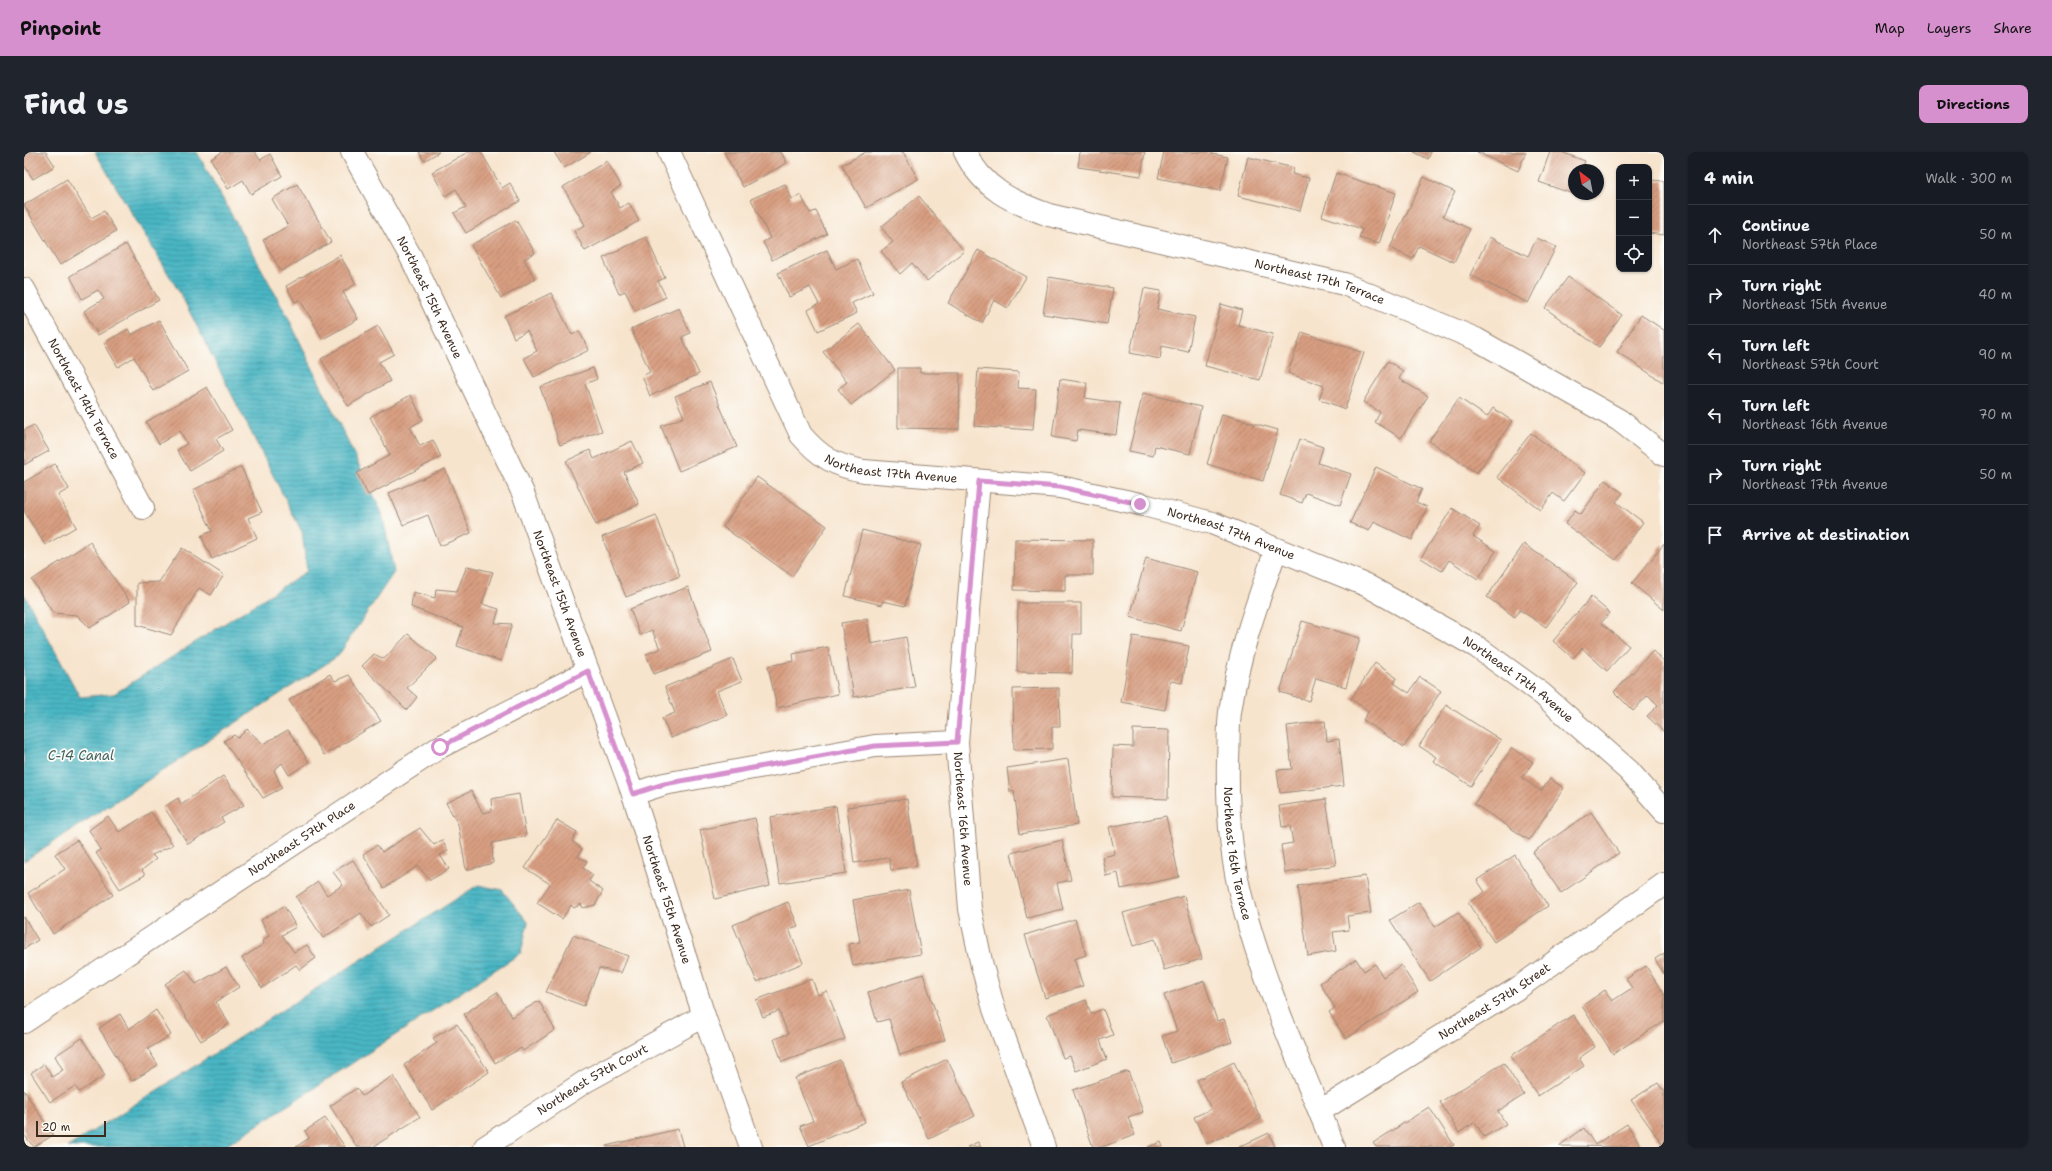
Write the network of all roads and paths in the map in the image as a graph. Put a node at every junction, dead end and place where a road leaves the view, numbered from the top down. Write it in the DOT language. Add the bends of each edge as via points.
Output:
graph roads {
  1 [pos="352,152"];
  2 [pos="669,152"];
  3 [pos="965,152"];
  4 [pos="24,289"];
  5 [pos="1664,455"];
  6 [pos="979,481"];
  7 [pos="143,508"];
  8 [pos="1276,550"];
  9 [pos="588,671"];
  10 [pos="957,742"];
  11 [pos="633,794"];
  12 [pos="1664,811"];
  13 [pos="1664,884"];
  14 [pos="704,1016"];
  15 [pos="24,1022"];
  16 [pos="1320,1112"];
  17 [pos="485,1147"];
  18 [pos="751,1147"];
  19 [pos="1044,1147"];
  20 [pos="1334,1147"];
  1 -- 9 [label="street, Northeast 15th Avenue" via="411,258 523,493"];
  2 -- 6 [label="street, Northeast 17th Avenue" via="801,435 813,450 832,463 846,468"];
  3 -- 5 [label="street, Northeast 17th Terrace" via="983,180 1022,206 1049,215 1344,284 1476,339 1619,420"];
  4 -- 7 [label="street, Northeast 14th Terrace"];
  6 -- 8 [label="street, Northeast 17th Avenue" via="1060,487 1140,504 1212,523"];
  6 -- 10 [label="street, Northeast 16th Avenue"];
  8 -- 12 [label="street, Northeast 17th Avenue" via="1366,585 1478,647 1542,694 1629,771"];
  8 -- 16 [label="street, Northeast 16th Terrace" via="1246,634 1230,713 1227,802 1235,867 1246,917 1267,981"];
  9 -- 11 [label="street, Northeast 15th Avenue"];
  9 -- 15 [label="street, Northeast 57th Place" via="440,747"];
  10 -- 11 [label="street" via="875,746 664,784"];
  10 -- 19 [label="street, Northeast 16th Avenue" via="970,909 982,966 994,1009"];
  11 -- 14 [label="street, Northeast 15th Avenue"];
  13 -- 16 [label="street, Northeast 57th Street" via="1518,988"];
  14 -- 17 [label="street, Northeast 57th Court" via="586,1081"];
  14 -- 18 [label="street, Northeast 15th Avenue"];
  16 -- 20 [label="street, Northeast 16th Terrace"];
}
